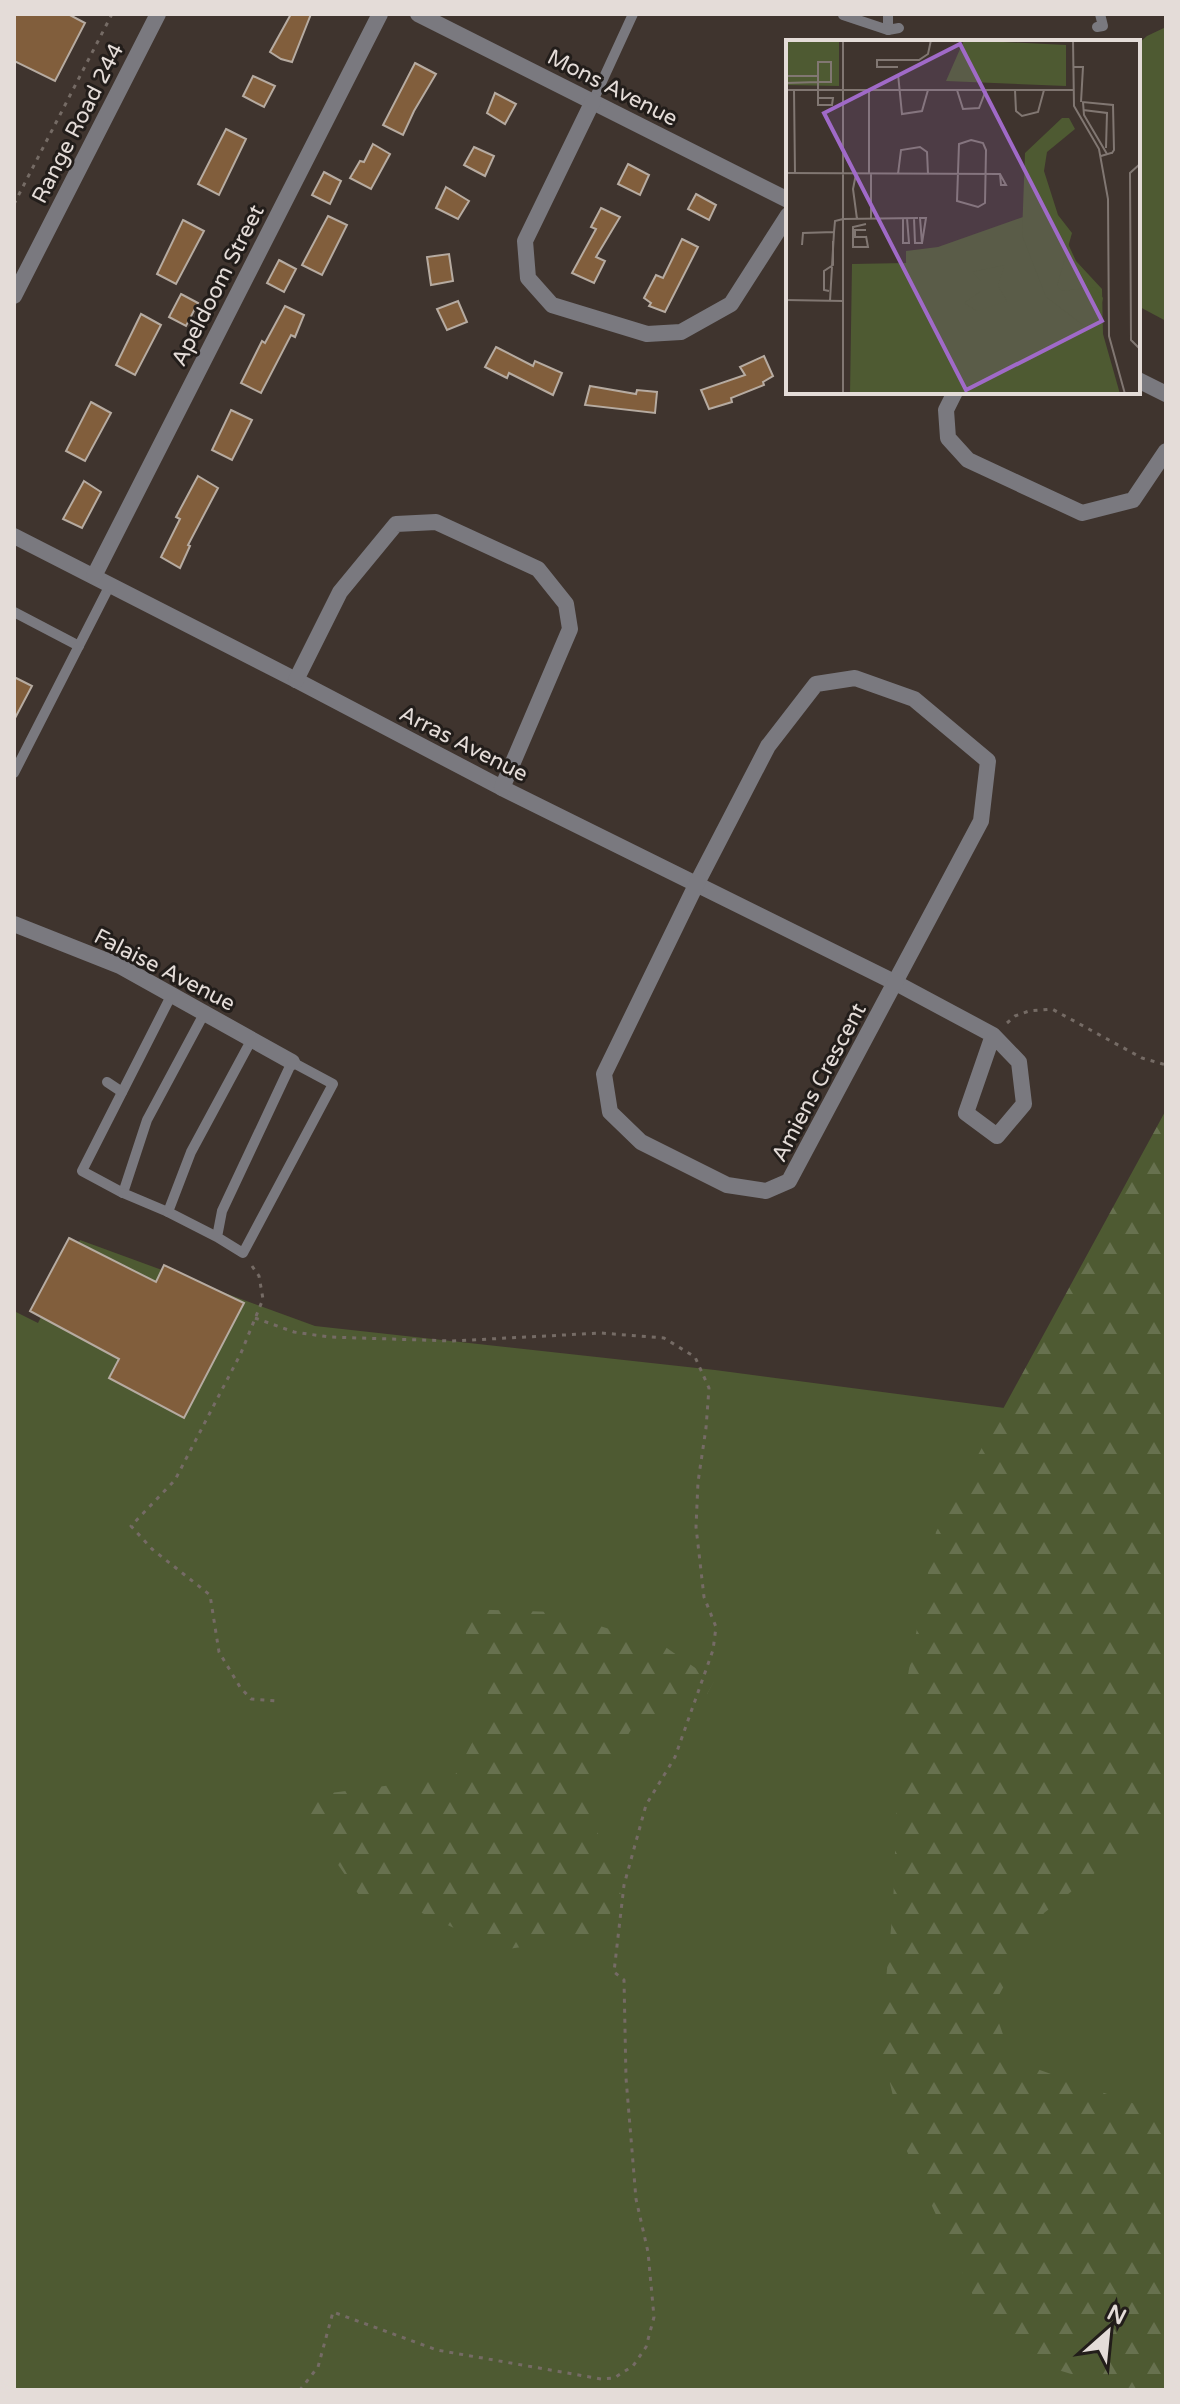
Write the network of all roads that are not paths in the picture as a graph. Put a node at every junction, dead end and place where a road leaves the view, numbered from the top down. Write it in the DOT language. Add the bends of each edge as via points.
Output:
graph roads {
  1 [pos="158,14"];
  2 [pos="380,14"];
  3 [pos="418,14"];
  4 [pos="633,14"];
  5 [pos="888,14"];
  6 [pos="1100,14"];
  7 [pos="843,15"];
  8 [pos="1097,27"];
  9 [pos="593,101"];
  10 [pos="786,199"];
  11 [pos="786,218"];
  12 [pos="14,296"];
  13 [pos="1140,381"];
  14 [pos="954,394"];
  15 [pos="1166,394"];
  16 [pos="1166,451"];
  17 [pos="14,536"];
  18 [pos="94,576"];
  19 [pos="110,585"];
  20 [pos="14,612"];
  21 [pos="79,646"];
  22 [pos="296,680"];
  23 [pos="14,773"];
  24 [pos="502,788"];
  25 [pos="697,883"];
  26 [pos="14,924"];
  27 [pos="896,983"];
  28 [pos="172,994"];
  29 [pos="205,1012"];
  30 [pos="993,1035"];
  31 [pos="252,1039"];
  32 [pos="292,1062"];
  33 [pos="107,1082"];
  34 [pos="122,1092"];
  35 [pos="123,1193"];
  36 [pos="168,1212"];
  37 [pos="217,1237"];
  1 -- 12 [label="street, Range Road 244"];
  2 -- 18 [label="street, Apeldoom Street"];
  3 -- 9 [label="street, Mons Avenue"];
  4 -- 9 [label="lane"];
  5 -- 7 [label="lane" via="894,29"];
  6 -- 8 [label="lane" via="1103,26"];
  9 -- 10 [label="street, Mons Avenue"];
  9 -- 11 [label="street" via="525,241 528,278 552,305 647,334 681,332 731,304"];
  13 -- 15 [label="street"];
  14 -- 16 [label="street" via="946,410 948,438 968,460 1082,513 1133,500"];
  17 -- 18 [label="street, Arras Avenue"];
  18 -- 19 [label="street, Arras Avenue"];
  19 -- 21 [label="lane"];
  19 -- 22 [label="street, Arras Avenue"];
  20 -- 21 [label="lane"];
  21 -- 23 [label="lane"];
  22 -- 24 [label="street, Arras Avenue"];
  22 -- 24 [label="street" via="340,592 396,524 436,522 538,569 566,604 570,629"];
  24 -- 25 [label="street, Arras Avenue"];
  25 -- 27 [label="street, Arras Avenue"];
  25 -- 27 [label="street, Amiens Crescent" via="768,746 816,684 855,678 914,699 988,761 981,821"];
  25 -- 27 [label="street, Amiens Crescent" via="604,1074 610,1112 641,1142 727,1185 766,1191 789,1181"];
  26 -- 28 [label="street, Falaise Avenue" via="120,966"];
  27 -- 30 [label="street, Arras Avenue"];
  28 -- 29 [label="street, Falaise Avenue"];
  28 -- 34 [label="lane"];
  29 -- 31 [label="street, Falaise Avenue"];
  29 -- 35 [label="lane" via="147,1120"];
  30 -- 30 [label="street" via="966,1113 997,1136 1024,1104 1019,1062"];
  31 -- 32 [label="street, Falaise Avenue"];
  31 -- 36 [label="lane" via="191,1152"];
  32 -- 37 [label="lane" via="222,1211"];
  32 -- 37 [label="lane" via="333,1084 243,1253"];
  33 -- 34 [label="lane"];
  34 -- 35 [label="lane" via="82,1171"];
  35 -- 36 [label="lane"];
  36 -- 37 [label="lane"];
}
